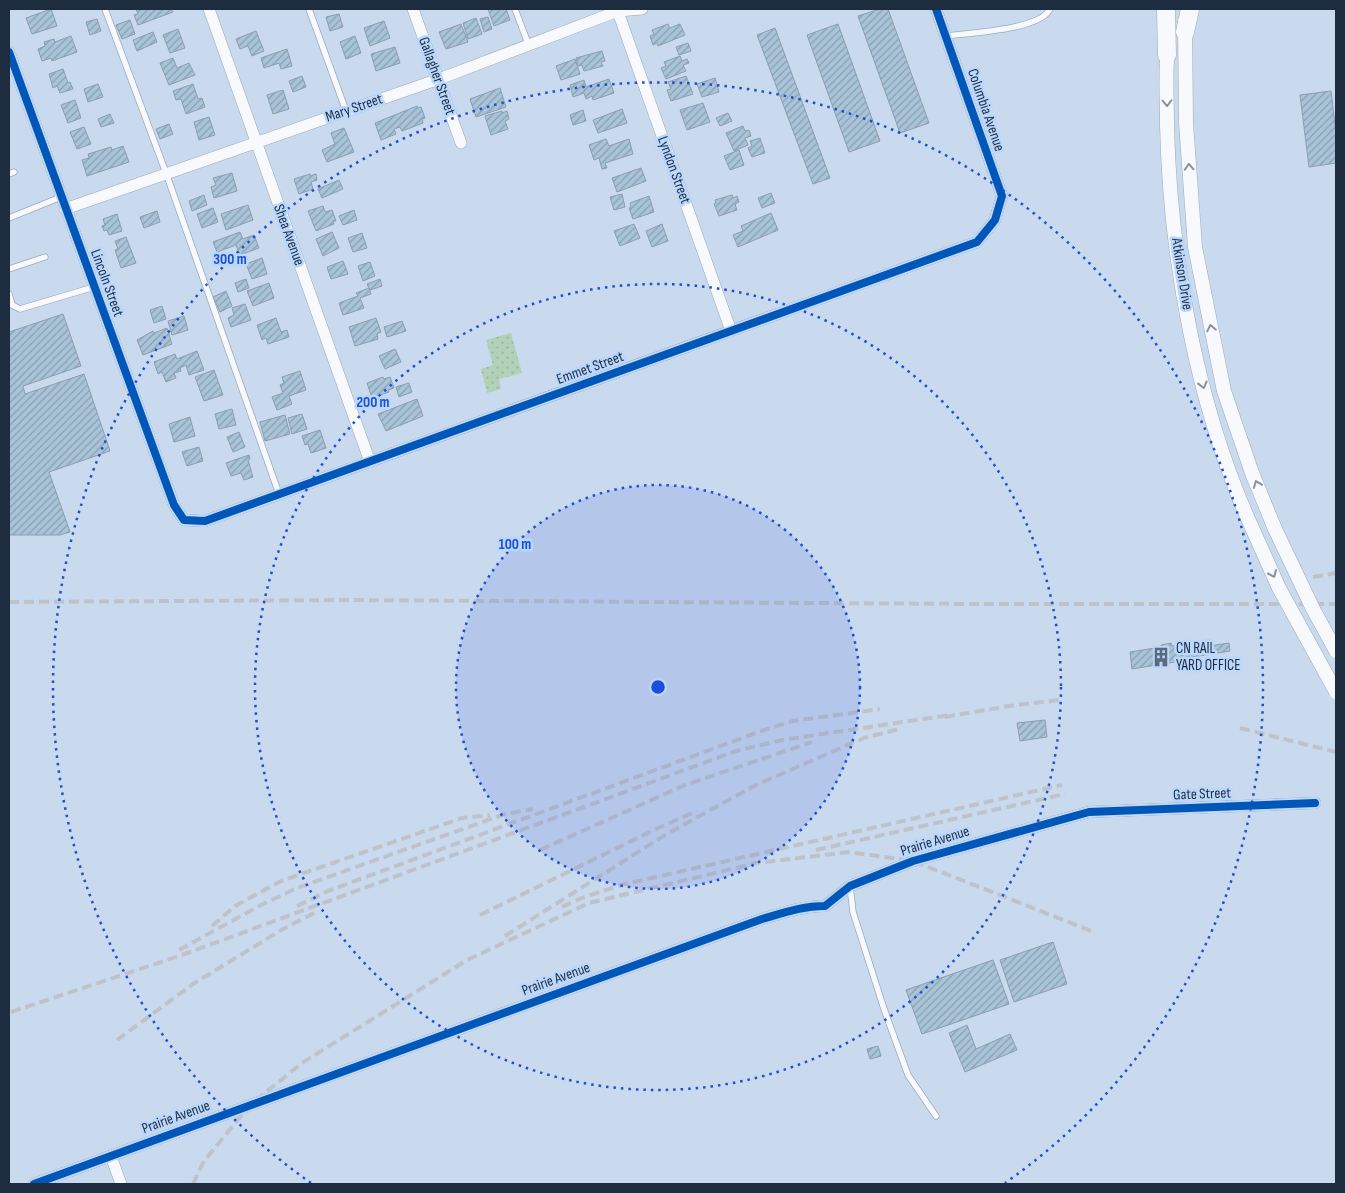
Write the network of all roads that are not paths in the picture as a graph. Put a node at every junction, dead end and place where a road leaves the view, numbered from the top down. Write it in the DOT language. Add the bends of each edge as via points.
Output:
graph roads {
  1 [pos="105,9"];
  2 [pos="209,9"];
  3 [pos="309,9"];
  4 [pos="413,9"];
  5 [pos="515,9"];
  6 [pos="642,9"];
  7 [pos="936,9"];
  8 [pos="1050,9"];
  9 [pos="1166,9"];
  10 [pos="1171,9"];
  11 [pos="1186,9"];
  12 [pos="1190,9"];
  13 [pos="617,10"];
  14 [pos="1185,32"];
  15 [pos="946,36"];
  16 [pos="529,46"];
  17 [pos="9,52"];
  18 [pos="1166,55"];
  19 [pos="439,79"];
  20 [pos="346,111"];
  21 [pos="256,142"];
  22 [pos="461,143"];
  23 [pos="166,174"];
  24 [pos="61,197"];
  25 [pos="65,209"];
  26 [pos="9,218"];
  27 [pos="996,220"];
  28 [pos="45,257"];
  29 [pos="9,269"];
  30 [pos="94,287"];
  31 [pos="9,294"];
  32 [pos="732,331"];
  33 [pos="370,462"];
  34 [pos="279,494"];
  35 [pos="184,520"];
  36 [pos="1336,651"];
  37 [pos="1336,692"];
  38 [pos="1316,803"];
  39 [pos="1089,812"];
  40 [pos="850,886"];
  41 [pos="936,1116"];
  42 [pos="111,1156"];
  43 [pos="34,1184"];
  44 [pos="121,1184"];
  1 -- 23 [label="lane"];
  2 -- 21 [label="street, Shea Avenue"];
  3 -- 20 [label="lane"];
  4 -- 19 [label="street, Gallagher Street"];
  5 -- 16 [label="lane"];
  6 -- 13 [label="street, Mary Street"];
  7 -- 15 [label="street, Columbia Avenue"];
  8 -- 15 [label="lane" via="1026,25"];
  9 -- 18 [label="main road"];
  10 -- 18 [label="street, Atkinson Drive"];
  11 -- 14 [label="street, Atkinson Drive"];
  12 -- 14 [label="main road"];
  13 -- 16 [label="street, Mary Street"];
  13 -- 32 [label="street, Lyndon Street"];
  36 -- 14 [label="street, Atkinson Drive, one-way, bridge" via="1275,529 1224,391 1196,247 1186,123"];
  15 -- 27 [label="street, Columbia Avenue" via="1002,196"];
  16 -- 19 [label="street, Mary Street"];
  17 -- 24 [label="street, Lincoln Street"];
  18 -- 37 [label="street, Atkinson Drive, one-way, bridge" via="1168,169 1180,272 1207,402 1237,494 1253,530 1290,610"];
  19 -- 20 [label="street, Mary Street"];
  19 -- 22 [label="street, Gallagher Street"];
  20 -- 21 [label="street, Mary Street"];
  21 -- 23 [label="street, Mary Street"];
  21 -- 33 [label="street, Shea Avenue"];
  23 -- 25 [label="street, Mary Street"];
  23 -- 34 [label="lane"];
  24 -- 25 [label="street, Lincoln Street"];
  24 -- 26 [label="lane"];
  25 -- 30 [label="street, Lincoln Street"];
  27 -- 32 [label="street, Emmet Street" via="977,242"];
  28 -- 29 [label="lane"];
  30 -- 31 [label="lane" via="20,310 12,305"];
  30 -- 35 [label="street, Lincoln Street" via="174,506"];
  32 -- 33 [label="street, Emmet Street"];
  33 -- 34 [label="street, Emmet Street"];
  34 -- 35 [label="street, Emmet Street" via="205,521"];
  38 -- 39 [label="street, Gate Street"];
  39 -- 40 [label="street, Prairie Avenue" via="913,861"];
  40 -- 41 [label="lane" via="854,912 908,1075"];
  40 -- 42 [label="street, Prairie Avenue" via="825,906 791,910 762,919"];
  42 -- 43 [label="street, Prairie Avenue"];
  42 -- 44 [label="street"];
}
